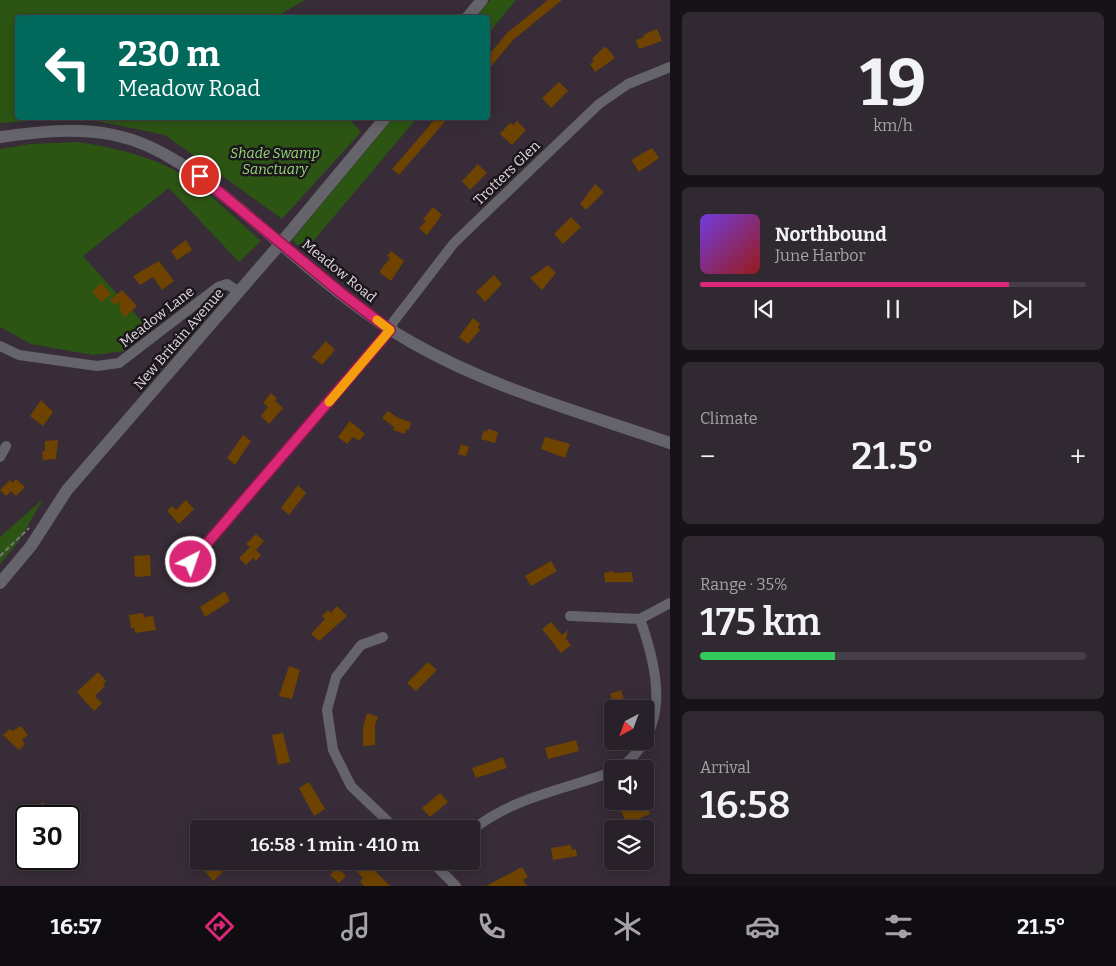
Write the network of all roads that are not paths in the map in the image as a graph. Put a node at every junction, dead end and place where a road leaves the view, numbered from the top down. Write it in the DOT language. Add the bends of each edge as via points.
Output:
graph roads {
  1 [pos="482,0"];
  2 [pos="470,15"];
  3 [pos="670,67"];
  4 [pos="383,120"];
  5 [pos="0,137"];
  6 [pos="281,243"];
  7 [pos="239,292"];
  8 [pos="390,330"];
  9 [pos="0,346"];
  10 [pos="670,443"];
  11 [pos="6,446"];
  12 [pos="0,457"];
  13 [pos="191,562"];
  14 [pos="0,582"];
  15 [pos="670,603"];
  16 [pos="570,616"];
  17 [pos="640,619"];
  18 [pos="383,637"];
  19 [pos="631,760"];
  20 [pos="604,774"];
  21 [pos="387,820"];
  22 [pos="480,824"];
  23 [pos="441,870"];
  24 [pos="456,886"];
  1 -- 2 [label="street"];
  3 -- 8 [label="street, Trotters Glen" via="628,84 599,104 454,242"];
  4 -- 6 [label="street, New Britain Avenue"];
  5 -- 6 [label="street, Meadow Road" via="85,130 115,135 148,146 200,176"];
  6 -- 7 [label="street, New Britain Avenue"];
  6 -- 8 [label="street, Meadow Road"];
  7 -- 9 [label="street, Meadow Lane" via="226,284 218,287 120,363 97,366 19,355"];
  7 -- 14 [label="street, New Britain Avenue" via="67,490 31,546"];
  8 -- 10 [label="street, Meadow Road" via="433,354 511,387"];
  8 -- 13 [label="street, Trotters Glen"];
  11 -- 12 [label="street"];
  15 -- 17 [label="street"];
  16 -- 17 [label="street"];
  17 -- 19 [label="street" via="658,669 661,711 650,741"];
  18 -- 21 [label="street" via="361,645 336,677 327,710 333,750 351,786"];
  20 -- 22 [label="street" via="529,797"];
  23 -- 24 [label="street"];
}
